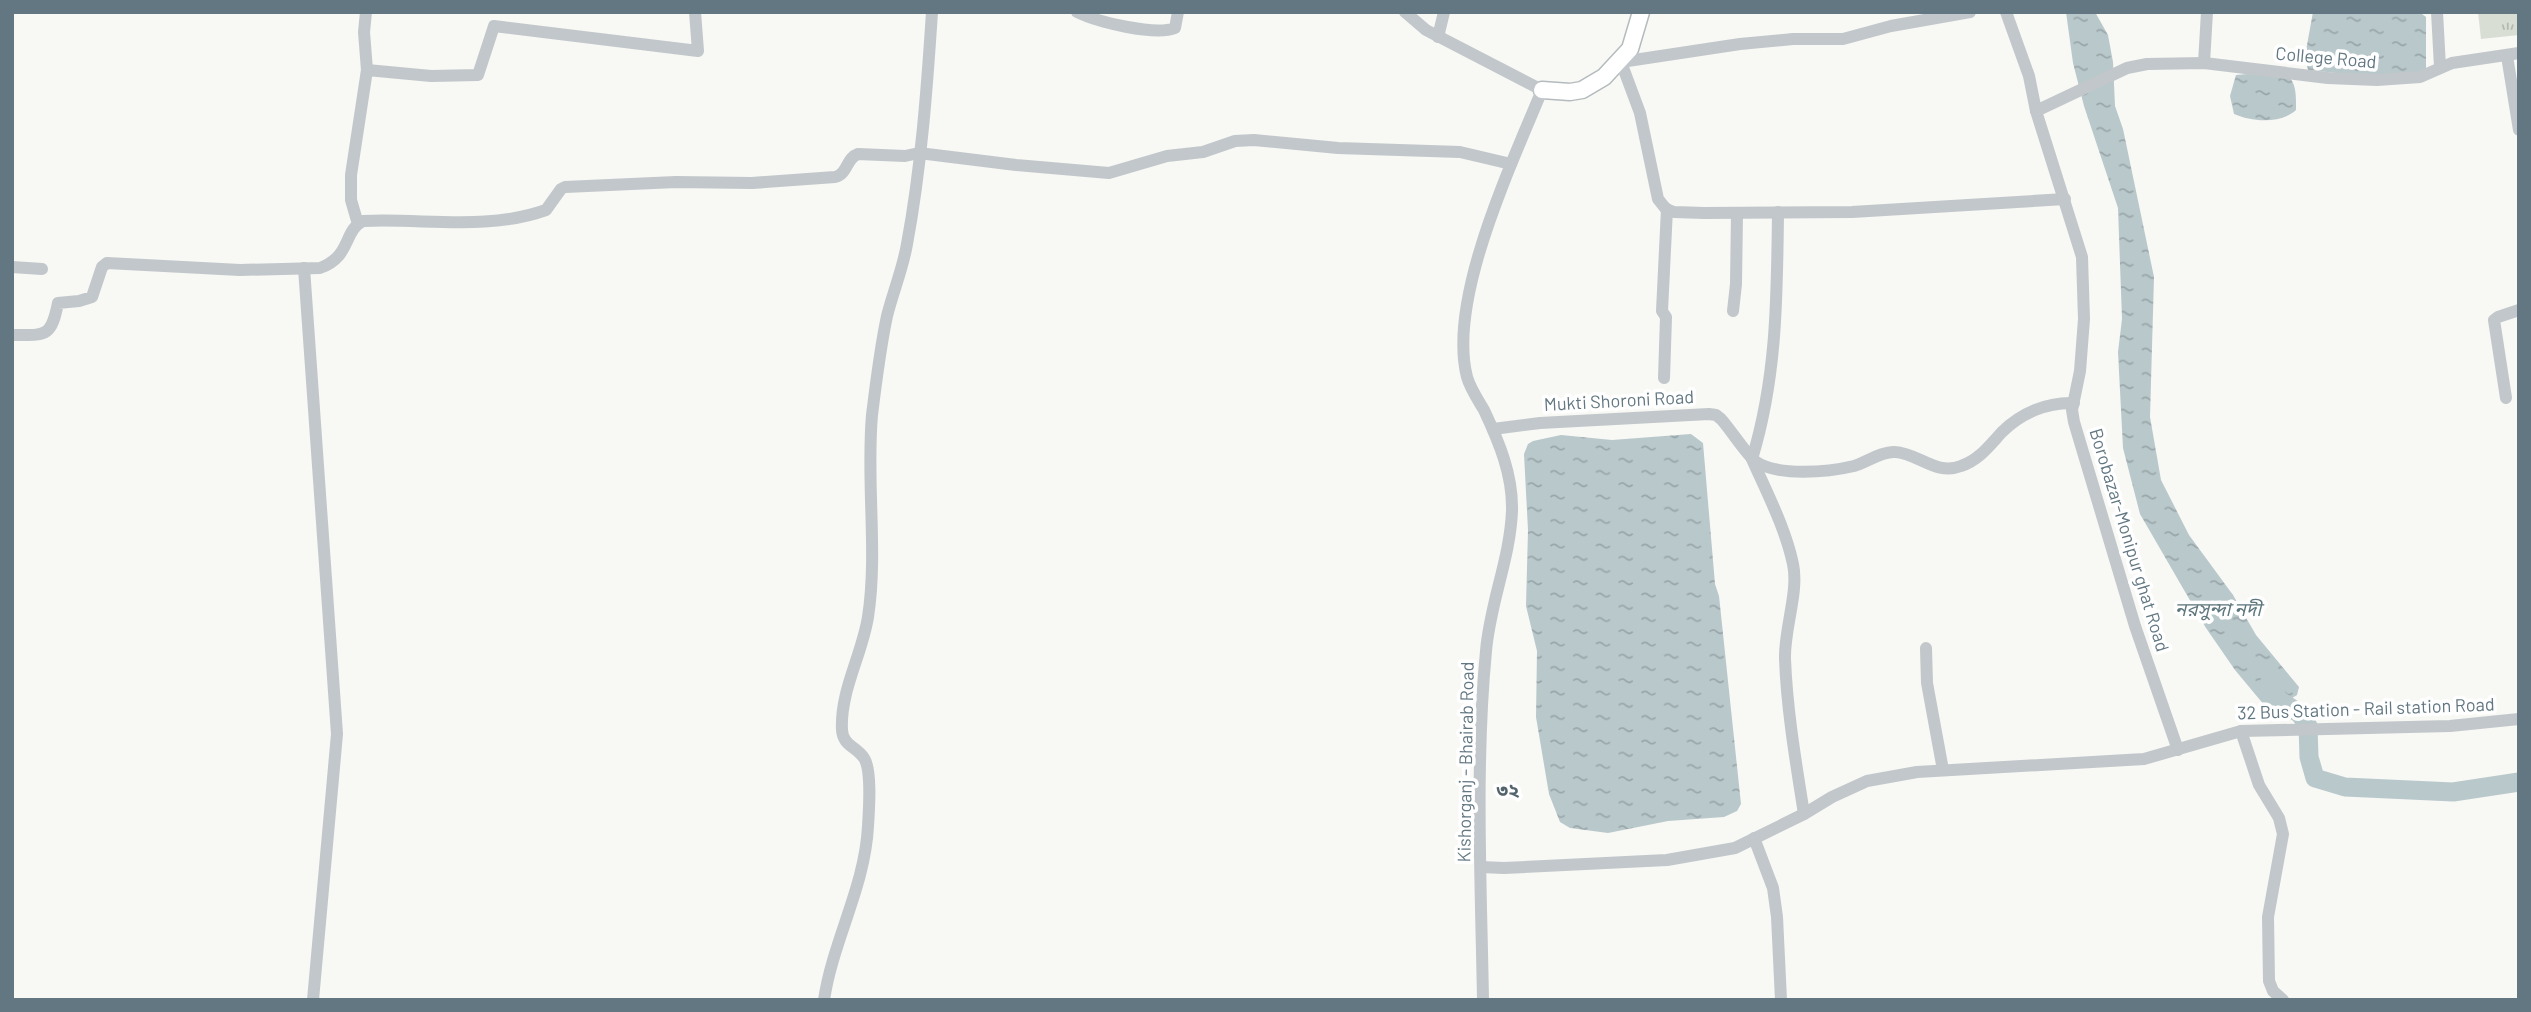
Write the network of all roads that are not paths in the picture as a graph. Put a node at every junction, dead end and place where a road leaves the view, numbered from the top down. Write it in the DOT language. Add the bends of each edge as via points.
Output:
graph roads {
  1 [pos="366,12"];
  2 [pos="695,12"];
  3 [pos="932,12"];
  4 [pos="1077,12"];
  5 [pos="1178,12"];
  6 [pos="1405,12"];
  7 [pos="1444,12"];
  8 [pos="1641,12"];
  9 [pos="1970,12"];
  10 [pos="2006,12"];
  11 [pos="2207,12"];
  12 [pos="2437,12"];
  13 [pos="1438,37"];
  14 [pos="2513,55"];
  15 [pos="1621,62"];
  16 [pos="2204,63"];
  17 [pos="2440,67"];
  18 [pos="367,70"];
  19 [pos="1542,90"];
  20 [pos="2036,111"];
  21 [pos="2519,130"];
  22 [pos="919,153"];
  23 [pos="1511,164"];
  24 [pos="2065,199"];
  25 [pos="1667,209"];
  26 [pos="1737,212"];
  27 [pos="1778,212"];
  28 [pos="358,224"];
  29 [pos="12,267"];
  30 [pos="304,268"];
  31 [pos="42,269"];
  32 [pos="2519,310"];
  33 [pos="1733,311"];
  34 [pos="12,335"];
  35 [pos="1664,378"];
  36 [pos="2506,398"];
  37 [pos="2074,403"];
  38 [pos="1493,429"];
  39 [pos="1752,459"];
  40 [pos="1926,648"];
  41 [pos="2519,719"];
  42 [pos="2242,731"];
  43 [pos="2178,750"];
  44 [pos="1943,771"];
  45 [pos="1804,814"];
  46 [pos="1754,838"];
  47 [pos="1481,867"];
  48 [pos="313,1000"];
  49 [pos="824,1000"];
  50 [pos="1483,1000"];
  51 [pos="1781,1000"];
  52 [pos="2283,1000"];
  1 -- 18 [label="street"];
  2 -- 18 [label="street" via="698,51 494,26 478,75"];
  3 -- 22 [label="street"];
  4 -- 5 [label="street" via="1126,27 1168,30 1175,28"];
  6 -- 13 [label="street"];
  7 -- 13 [label="street"];
  8 -- 15 [label="main road" via="1630,49"];
  9 -- 15 [label="street" via="1843,39 1740,44"];
  10 -- 20 [label="street, Borobazar-Monipur ghat Road" via="2029,75"];
  11 -- 16 [label="street"];
  12 -- 17 [label="street"];
  13 -- 19 [label="street"];
  14 -- 17 [label="street, College Road"];
  14 -- 21 [label="street"];
  15 -- 19 [label="main road" via="1582,89"];
  15 -- 25 [label="street" via="1640,113 1654,187"];
  16 -- 17 [label="street, College Road" via="2377,80 2420,77"];
  16 -- 20 [label="street, College Road" via="2127,68"];
  18 -- 28 [label="street" via="351,175 351,200"];
  19 -- 23 [label="street, Kishorganj - Bhairab Road"];
  20 -- 24 [label="street, Borobazar-Monipur ghat Road"];
  22 -- 23 [label="street" via="1109,173 1167,156 1254,140 1460,152"];
  22 -- 28 [label="street" via="856,155 835,177 575,186 561,189 546,210 515,218"];
  22 -- 49 [label="street" via="906,248 877,370 870,463 868,619 841,727 845,743 866,764 868,828 863,871"];
  23 -- 38 [label="street, Kishorganj - Bhairab Road" via="1478,254 1462,353 1467,380"];
  24 -- 27 [label="street"];
  24 -- 37 [label="street, Borobazar-Monipur ghat Road" via="2082,257 2084,319"];
  25 -- 26 [label="street"];
  25 -- 35 [label="street"];
  26 -- 27 [label="street"];
  26 -- 33 [label="street"];
  27 -- 39 [label="street" via="1772,372"];
  28 -- 30 [label="street" via="332,263"];
  29 -- 31 [label="street"];
  30 -- 34 [label="street" via="240,270 107,263 92,297 58,303 47,331"];
  30 -- 48 [label="street" via="337,734"];
  32 -- 36 [label="street" via="2494,320"];
  37 -- 39 [label="street" via="2041,406 2012,422 1970,462 1952,469 1894,452 1820,471 1773,470"];
  37 -- 43 [label="street, Borobazar-Monipur ghat Road" via="2074,422 2096,501"];
  38 -- 39 [label="street, Mukti Shoroni Road" via="1709,414 1721,419"];
  38 -- 47 [label="street, Kishorganj - Bhairab Road" via="1511,484 1512,512 1486,650 1480,746"];
  39 -- 45 [label="street" via="1793,564 1785,657"];
  40 -- 44 [label="street" via="1927,683"];
  41 -- 42 [label="street, 32 Bus Station - Rail station Road" via="2463,725"];
  42 -- 43 [label="street, 32 Bus Station - Rail station Road"];
  42 -- 52 [label="street" via="2259,785 2283,826 2268,917 2269,981"];
  43 -- 44 [label="street, 32 Bus Station - Rail station Road" via="2144,759"];
  44 -- 45 [label="street, 32 Bus Station - Rail station Road" via="1867,781"];
  45 -- 46 [label="street, 32 Bus Station - Rail station Road"];
  46 -- 47 [label="street, 32 Bus Station - Rail station Road" via="1735,848 1667,860"];
  46 -- 51 [label="street" via="1773,888"];
  47 -- 50 [label="street, Kishorganj - Bhairab Road"];
}
